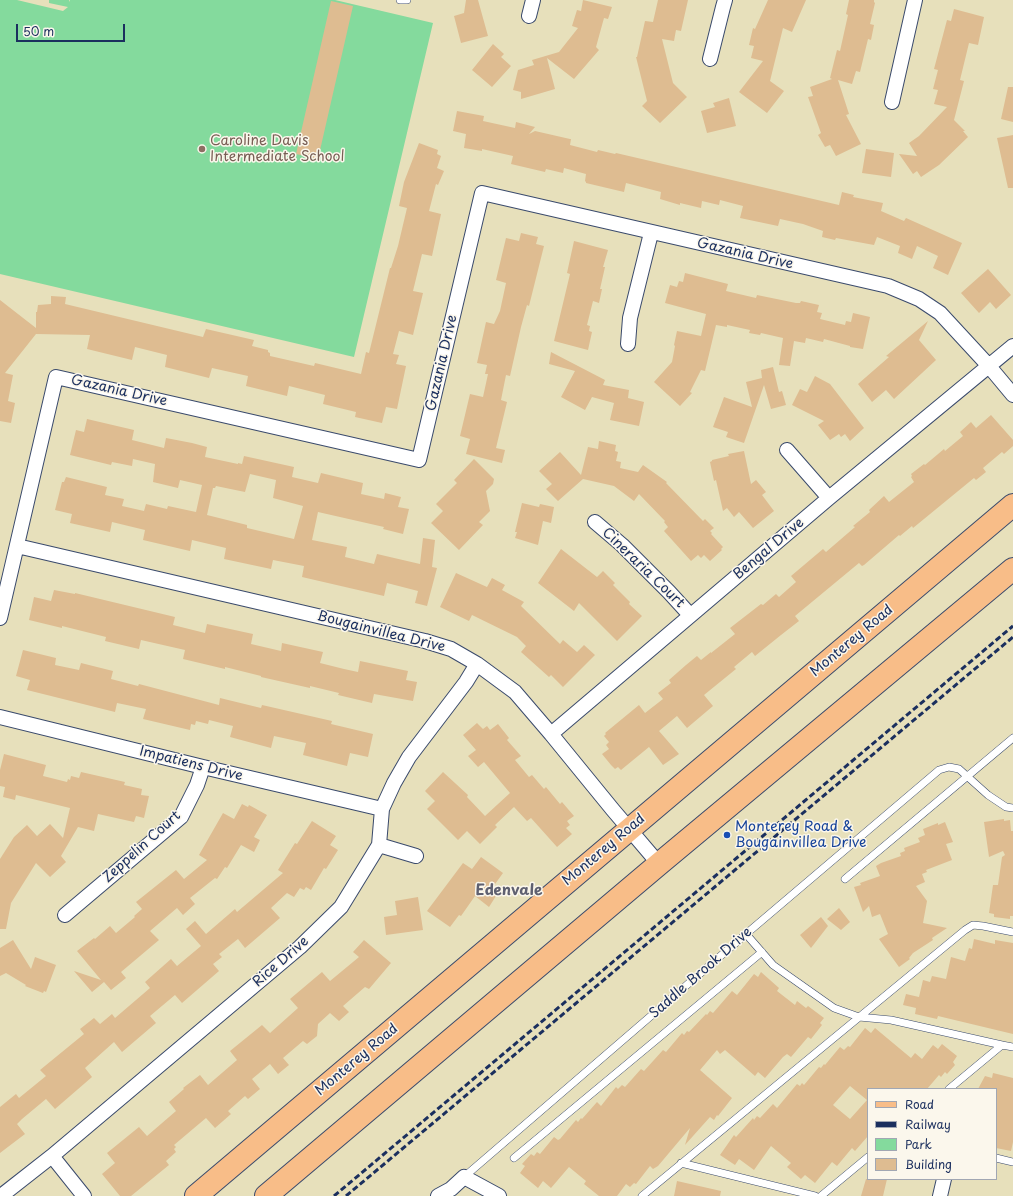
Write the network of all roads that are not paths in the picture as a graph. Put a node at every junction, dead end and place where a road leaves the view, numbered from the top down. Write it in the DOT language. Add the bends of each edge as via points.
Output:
graph roads {
  1 [pos="400,0"];
  2 [pos="407,0"];
  3 [pos="533,0"];
  4 [pos="726,0"];
  5 [pos="915,0"];
  6 [pos="529,16"];
  7 [pos="710,59"];
  8 [pos="892,102"];
  9 [pos="651,233"];
  10 [pos="628,344"];
  11 [pos="1013,346"];
  12 [pos="988,365"];
  13 [pos="1013,395"];
  14 [pos="787,450"];
  15 [pos="829,498"];
  16 [pos="1013,505"];
  17 [pos="595,522"];
  18 [pos="18,546"];
  19 [pos="1013,568"];
  20 [pos="690,615"];
  21 [pos="0,618"];
  22 [pos="477,664"];
  23 [pos="0,716"];
  24 [pos="551,734"];
  25 [pos="1013,738"];
  26 [pos="202,767"];
  27 [pos="967,777"];
  28 [pos="1013,808"];
  29 [pos="382,810"];
  30 [pos="629,829"];
  31 [pos="379,845"];
  32 [pos="416,856"];
  33 [pos="659,864"];
  34 [pos="845,879"];
  35 [pos="65,914"];
  36 [pos="1013,932"];
  37 [pos="746,934"];
  38 [pos="762,952"];
  39 [pos="859,1017"];
  40 [pos="1002,1045"];
  41 [pos="1013,1047"];
  42 [pos="950,1088"];
  43 [pos="52,1156"];
  44 [pos="514,1158"];
  45 [pos="867,1158"];
  46 [pos="997,1158"];
  47 [pos="1013,1162"];
  48 [pos="681,1163"];
  49 [pos="464,1177"];
  50 [pos="944,1180"];
  51 [pos="1,1196"];
  52 [pos="84,1196"];
  53 [pos="196,1196"];
  54 [pos="266,1196"];
  55 [pos="438,1196"];
  56 [pos="499,1196"];
  57 [pos="642,1196"];
  58 [pos="815,1196"];
  59 [pos="821,1196"];
  60 [pos="940,1196"];
  1 -- 2 [label="lane"];
  3 -- 6 [label="street"];
  4 -- 7 [label="street"];
  5 -- 8 [label="street"];
  9 -- 10 [label="street" via="630,318"];
  9 -- 12 [label="street, Gazania Drive" via="888,286 919,299 940,313"];
  9 -- 18 [label="street, Gazania Drive" via="482,194 419,460 56,377"];
  11 -- 12 [label="street, Bengal Drive"];
  12 -- 13 [label="street, Gazania Drive"];
  12 -- 15 [label="street, Bengal Drive"];
  14 -- 15 [label="street"];
  15 -- 20 [label="street, Bengal Drive"];
  16 -- 30 [label="main road, Monterey Road"];
  17 -- 20 [label="street, Cineraria Court" via="622,545"];
  18 -- 21 [label="street, Gazania Drive"];
  18 -- 22 [label="street, Bougainvillea Drive" via="425,641 451,649"];
  19 -- 33 [label="main road"];
  20 -- 24 [label="street, Bengal Drive"];
  22 -- 24 [label="street, Bougainvillea Drive" via="515,692"];
  22 -- 29 [label="street, Rice Drive" via="409,757"];
  23 -- 26 [label="street, Impatiens Drive"];
  24 -- 30 [label="street, Bougainvillea Drive"];
  25 -- 27 [label="lane"];
  26 -- 29 [label="street, Impatiens Drive"];
  26 -- 35 [label="street, Zeppelin Court" via="197,785 181,817"];
  27 -- 28 [label="lane, Saddle Brook Drive" via="988,795 1006,807"];
  27 -- 34 [label="lane"];
  27 -- 37 [label="lane, Saddle Brook Drive" via="959,769 949,767 939,770"];
  29 -- 31 [label="street, Rice Drive"];
  30 -- 33 [label="street, Bougainvillea Drive"];
  30 -- 53 [label="main road, Monterey Road"];
  31 -- 32 [label="street"];
  31 -- 43 [label="street, Rice Drive" via="340,907 300,947"];
  33 -- 54 [label="main road"];
  36 -- 39 [label="lane" via="973,925"];
  37 -- 38 [label="lane"];
  37 -- 49 [label="lane, Saddle Brook Drive"];
  38 -- 39 [label="lane" via="773,965 834,1008"];
  38 -- 44 [label="lane"];
  39 -- 40 [label="lane" via="891,1020"];
  39 -- 48 [label="lane"];
  40 -- 41 [label="lane"];
  40 -- 42 [label="lane"];
  43 -- 51 [label="street, Rice Drive"];
  43 -- 52 [label="street"];
  45 -- 59 [label="lane"];
  46 -- 47 [label="lane"];
  48 -- 57 [label="lane"];
  48 -- 58 [label="lane"];
  49 -- 55 [label="street, Saddle Brook Drive" via="451,1189"];
  49 -- 56 [label="street"];
  50 -- 60 [label="street"];
}
